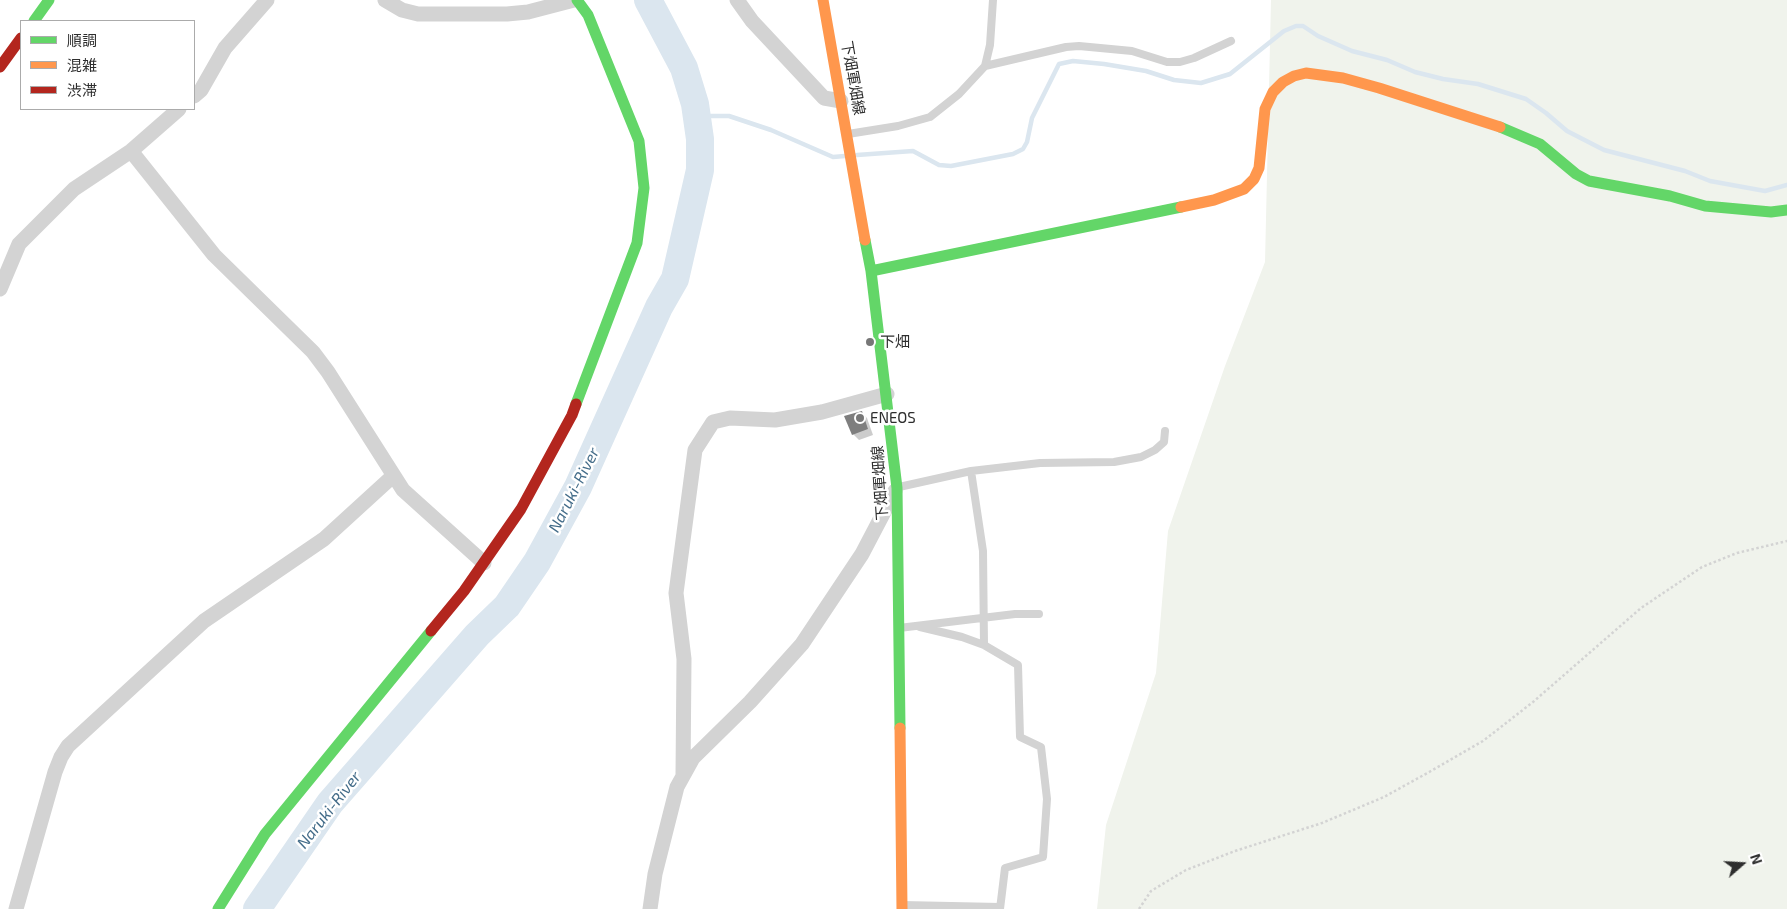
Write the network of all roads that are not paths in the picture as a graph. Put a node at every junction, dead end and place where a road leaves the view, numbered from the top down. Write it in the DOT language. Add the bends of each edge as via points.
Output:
graph roads {
  1 [pos="49,0"];
  2 [pos="267,0"];
  3 [pos="385,0"];
  4 [pos="575,0"];
  5 [pos="738,0"];
  6 [pos="823,0"];
  7 [pos="993,0"];
  8 [pos="35,20"];
  9 [pos="20,39"];
  10 [pos="1231,41"];
  11 [pos="985,66"];
  12 [pos="0,67"];
  13 [pos="195,95"];
  14 [pos="841,102"];
  15 [pos="178,110"];
  16 [pos="847,134"];
  17 [pos="131,151"];
  18 [pos="1787,210"];
  19 [pos="871,271"];
  20 [pos="0,289"];
  21 [pos="887,394"];
  22 [pos="1165,431"];
  23 [pos="972,472"];
  24 [pos="393,476"];
  25 [pos="897,488"];
  26 [pos="484,563"];
  27 [pos="1039,614"];
  28 [pos="983,618"];
  29 [pos="920,626"];
  30 [pos="899,628"];
  31 [pos="984,645"];
  32 [pos="683,775"];
  33 [pos="902,907"];
  34 [pos="1000,908"];
  35 [pos="16,909"];
  36 [pos="218,909"];
  37 [pos="650,909"];
  1 -- 8 [label="street"];
  2 -- 13 [label="street" via="225,48"];
  3 -- 4 [label="street" via="402,10 418,14 507,14"];
  4 -- 26 [label="street" via="588,15 639,141 644,188 637,244 572,415 535,487"];
  5 -- 14 [label="street" via="752,21 824,98"];
  6 -- 14 [label="street, 下畑軍畑線"];
  7 -- 11 [label="lane"];
  9 -- 12 [label="street"];
  10 -- 11 [label="lane" via="1180,62 1167,62 1132,51 1079,46"];
  11 -- 16 [label="lane" via="959,94 930,116 898,126"];
  14 -- 16 [label="street, 下畑軍畑線"];
  15 -- 17 [label="street"];
  16 -- 19 [label="street, 下畑軍畑線"];
  17 -- 20 [label="street" via="74,189 19,244"];
  17 -- 24 [label="street" via="214,255 313,352"];
  18 -- 19 [label="street" via="1771,212 1705,206 1589,181 1540,144 1509,130 1379,88 1343,78 1306,73 1282,82 1273,92 1265,109 1259,168 1244,189 1214,200"];
  19 -- 21 [label="street, 下畑軍畑線"];
  21 -- 25 [label="street, 下畑軍畑線"];
  21 -- 32 [label="street" via="822,412 775,420 730,418 713,422 695,450 676,593 684,659"];
  22 -- 23 [label="lane" via="1164,442 1141,457 1114,462 1040,463"];
  23 -- 25 [label="lane"];
  23 -- 28 [label="lane" via="983,551"];
  24 -- 26 [label="street" via="414,501"];
  24 -- 35 [label="street" via="324,538 204,621 68,746 55,772"];
  25 -- 30 [label="street, 下畑軍畑線"];
  25 -- 32 [label="street" via="862,554 802,644 693,758"];
  26 -- 36 [label="street" via="419,648 265,834"];
  27 -- 28 [label="lane"];
  28 -- 29 [label="lane"];
  28 -- 31 [label="lane"];
  29 -- 30 [label="lane"];
  29 -- 31 [label="lane"];
  30 -- 33 [label="street, 下畑軍畑線"];
  31 -- 34 [label="lane" via="1018,665 1020,737 1041,747 1047,799 1043,857 1005,868"];
  32 -- 37 [label="street" via="677,787 655,874"];
  33 -- 34 [label="lane"];
}
